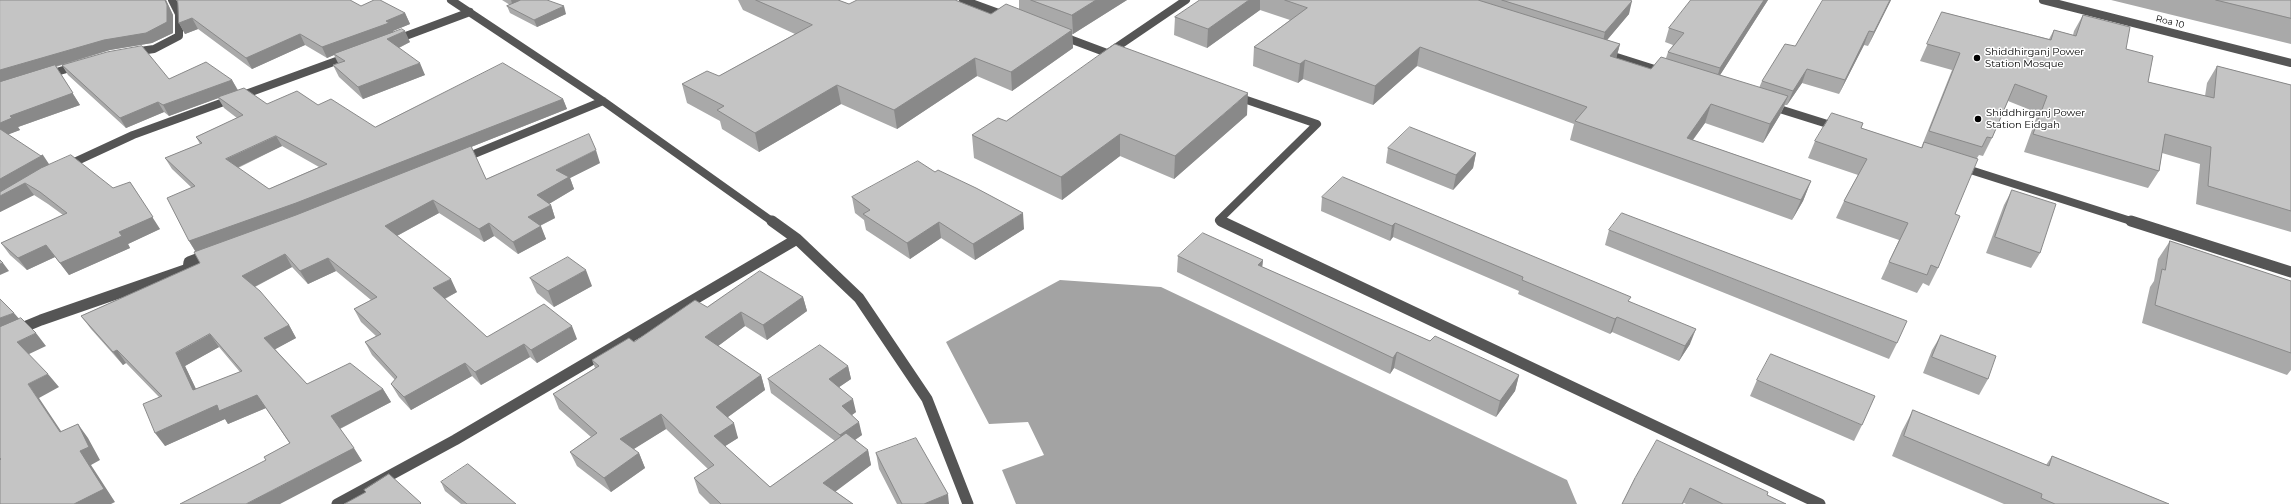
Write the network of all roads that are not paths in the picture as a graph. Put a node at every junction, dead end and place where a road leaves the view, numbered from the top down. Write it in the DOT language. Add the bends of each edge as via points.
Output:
graph roads {
  1 [pos="172,0"];
  2 [pos="452,0"];
  3 [pos="963,0"];
  4 [pos="1186,0"];
  5 [pos="2043,0"];
  6 [pos="470,12"];
  7 [pos="1014,19"];
  8 [pos="1050,32"];
  9 [pos="383,45"];
  10 [pos="1596,50"];
  11 [pos="360,52"];
  12 [pos="126,53"];
  13 [pos="1108,53"];
  14 [pos="1123,58"];
  15 [pos="2291,63"];
  16 [pos="82,64"];
  17 [pos="1671,74"];
  18 [pos="37,78"];
  19 [pos="1227,94"];
  20 [pos="603,101"];
  21 [pos="1762,103"];
  22 [pos="1845,130"];
  23 [pos="454,163"];
  24 [pos="1951,163"];
  25 [pos="59,169"];
  26 [pos="797,239"];
  27 [pos="219,251"];
  28 [pos="2291,272"];
  29 [pos="0,337"];
  30 [pos="338,504"];
  31 [pos="968,504"];
  32 [pos="1820,504"];
  1 -- 12 [label="street" via="179,14 179,36 154,49"];
  2 -- 6 [label="street"];
  3 -- 7 [label="street"];
  4 -- 13 [label="street"];
  5 -- 15 [label="street, Roa 10"];
  6 -- 9 [label="street"];
  6 -- 20 [label="street"];
  8 -- 13 [label="street"];
  10 -- 17 [label="street"];
  11 -- 25 [label="street" via="133,135"];
  13 -- 14 [label="street"];
  16 -- 18 [label="street"];
  19 -- 32 [label="street" via="1317,124 1219,220"];
  20 -- 23 [label="street"];
  20 -- 26 [label="street"];
  21 -- 22 [label="street"];
  24 -- 28 [label="street"];
  26 -- 30 [label="street" via="455,440"];
  26 -- 31 [label="street" via="858,298 927,399"];
  27 -- 29 [label="street" via="189,262 188,269 41,320"];
}
